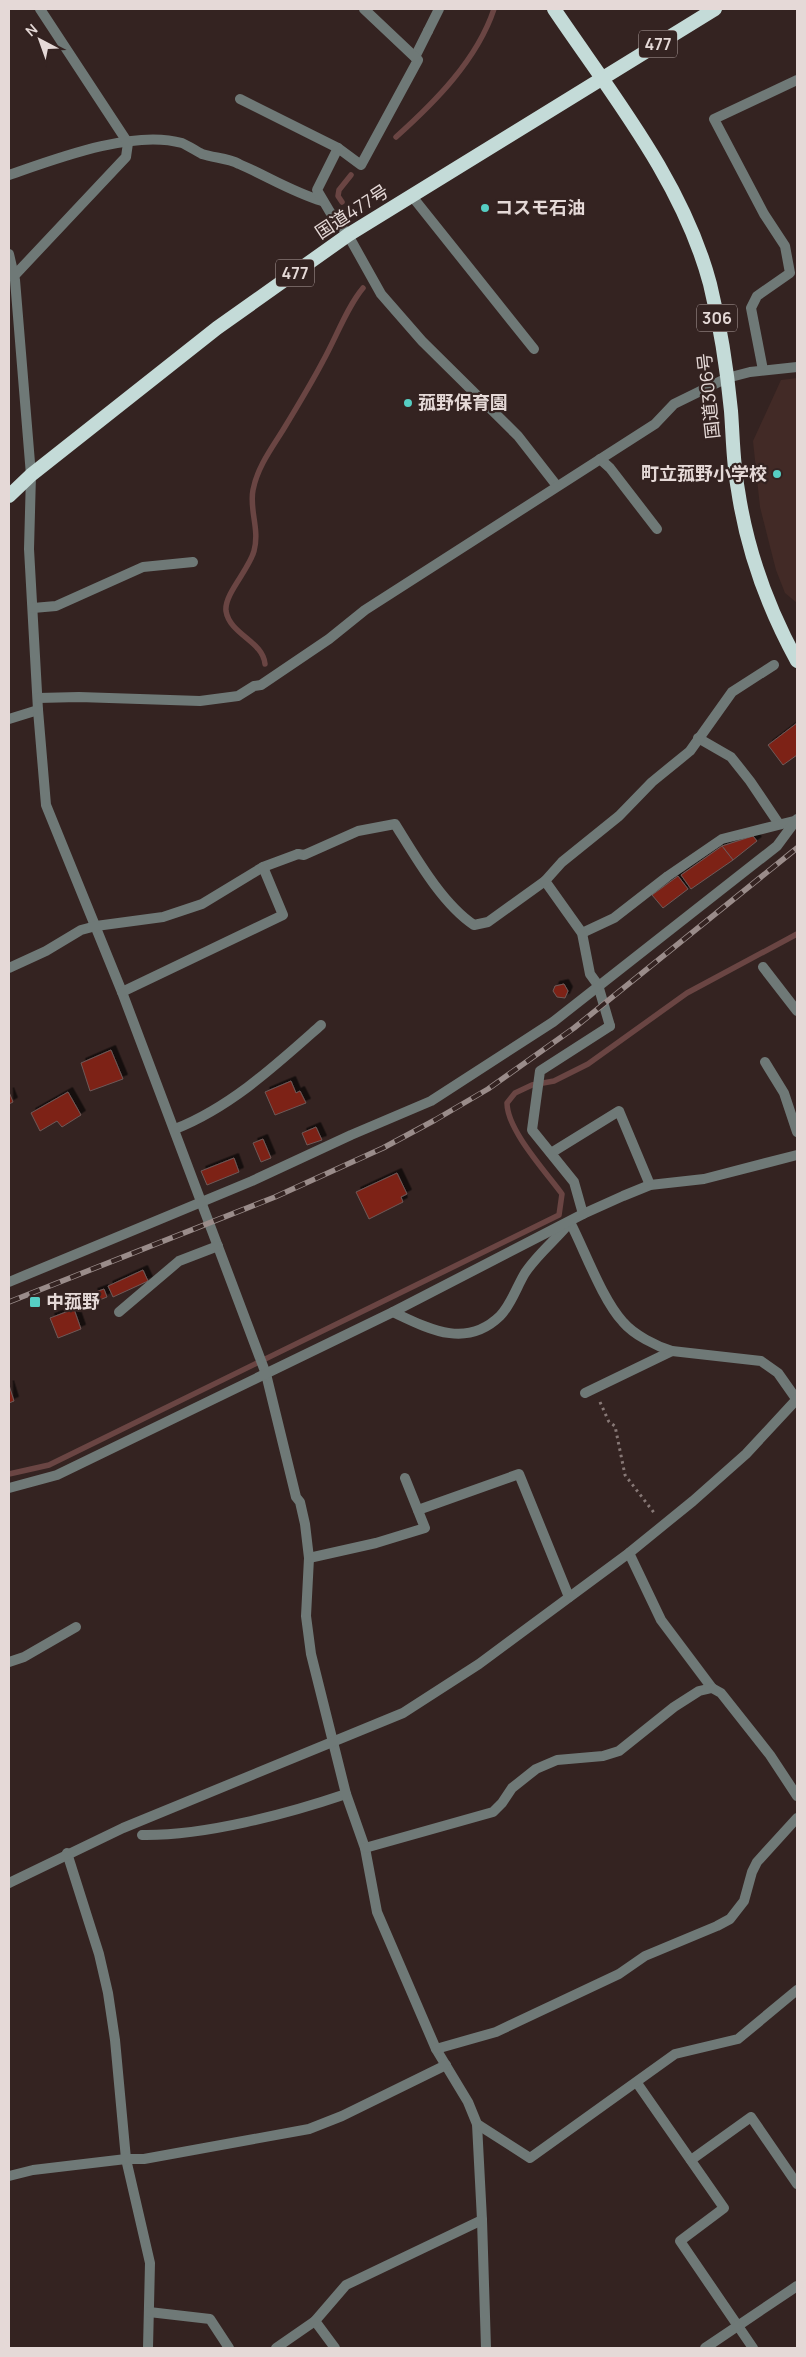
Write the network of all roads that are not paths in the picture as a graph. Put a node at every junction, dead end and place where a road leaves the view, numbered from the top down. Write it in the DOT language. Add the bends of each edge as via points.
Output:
graph roads {
  1 [pos="40,9"];
  2 [pos="364,9"];
  3 [pos="439,9"];
  4 [pos="554,9"];
  5 [pos="715,9"];
  6 [pos="415,57"];
  7 [pos="602,79"];
  8 [pos="797,80"];
  9 [pos="240,99"];
  10 [pos="128,143"];
  11 [pos="338,148"];
  12 [pos="9,175"];
  13 [pos="412,195"];
  14 [pos="322,201"];
  15 [pos="348,235"];
  16 [pos="9,254"];
  17 [pos="13,279"];
  18 [pos="534,349"];
  19 [pos="797,367"];
  20 [pos="763,370"];
  21 [pos="727,378"];
  22 [pos="600,459"];
  23 [pos="31,475"];
  24 [pos="557,486"];
  25 [pos="9,496"];
  26 [pos="657,529"];
  27 [pos="193,562"];
  28 [pos="33,608"];
  29 [pos="797,661"];
  30 [pos="774,665"];
  31 [pos="38,698"];
  32 [pos="38,710"];
  33 [pos="9,719"];
  34 [pos="698,738"];
  35 [pos="796,820"];
  36 [pos="779,824"];
  37 [pos="263,867"];
  38 [pos="545,881"];
  39 [pos="96,926"];
  40 [pos="582,933"];
  41 [pos="763,967"];
  42 [pos="9,968"];
  43 [pos="598,985"];
  44 [pos="122,992"];
  45 [pos="797,1011"];
  46 [pos="321,1025"];
  47 [pos="765,1062"];
  48 [pos="175,1130"];
  49 [pos="797,1132"];
  50 [pos="551,1152"];
  51 [pos="797,1155"];
  52 [pos="650,1186"];
  53 [pos="202,1201"];
  54 [pos="583,1214"];
  55 [pos="570,1222"];
  56 [pos="218,1246"];
  57 [pos="9,1282"];
  58 [pos="119,1312"];
  59 [pos="393,1312"];
  60 [pos="672,1351"];
  61 [pos="266,1374"];
  62 [pos="590,1391"];
  63 [pos="797,1400"];
  64 [pos="405,1478"];
  65 [pos="9,1488"];
  66 [pos="418,1510"];
  67 [pos="629,1553"];
  68 [pos="309,1558"];
  69 [pos="569,1597"];
  70 [pos="76,1627"];
  71 [pos="9,1662"];
  72 [pos="712,1688"];
  73 [pos="333,1742"];
  74 [pos="346,1794"];
  75 [pos="797,1796"];
  76 [pos="797,1818"];
  77 [pos="142,1835"];
  78 [pos="365,1848"];
  79 [pos="68,1853"];
  80 [pos="9,1883"];
  81 [pos="797,1990"];
  82 [pos="436,2050"];
  83 [pos="446,2065"];
  84 [pos="637,2083"];
  85 [pos="476,2124"];
  86 [pos="126,2159"];
  87 [pos="691,2160"];
  88 [pos="9,2176"];
  89 [pos="797,2184"];
  90 [pos="482,2220"];
  91 [pos="797,2286"];
  92 [pos="149,2312"];
  93 [pos="315,2321"];
  94 [pos="737,2325"];
  95 [pos="148,2348"];
  96 [pos="229,2348"];
  97 [pos="276,2348"];
  98 [pos="335,2348"];
  99 [pos="486,2348"];
  100 [pos="705,2348"];
  101 [pos="753,2348"];
  1 -- 10 [label="street"];
  2 -- 6 [label="street"];
  3 -- 6 [label="street"];
  4 -- 7 [label="highway, 国道306号 / 306"];
  5 -- 7 [label="highway, 国道477号 / 477"];
  6 -- 11 [label="street" via="418,60 361,165"];
  7 -- 13 [label="highway, 国道477号 / 477"];
  7 -- 21 [label="highway, 国道306号 / 306" via="655,160 697,246 710,284"];
  8 -- 20 [label="street" via="714,119 787,253 790,273 757,296 751,308"];
  9 -- 11 [label="street"];
  10 -- 12 [label="street" via="68,154"];
  10 -- 14 [label="street" via="156,140 183,144 202,154 237,162 296,193"];
  10 -- 17 [label="street" via="126,157"];
  11 -- 14 [label="street" via="317,190"];
  13 -- 15 [label="highway, 国道477号 / 477"];
  13 -- 18 [label="street"];
  14 -- 15 [label="street"];
  15 -- 23 [label="highway, 国道477号 / 477" via="217,328"];
  15 -- 24 [label="street" via="381,294 422,341 518,436"];
  16 -- 17 [label="street"];
  17 -- 23 [label="street"];
  19 -- 20 [label="street"];
  20 -- 21 [label="street"];
  21 -- 22 [label="street" via="674,404 655,424"];
  21 -- 29 [label="highway, 国道306号 / 306" via="737,490 760,581"];
  22 -- 24 [label="street"];
  22 -- 26 [label="street"];
  23 -- 25 [label="highway, 国道477号 / 477"];
  23 -- 28 [label="street" via="29,549"];
  24 -- 31 [label="street" via="365,610 261,685 238,696 200,701"];
  27 -- 28 [label="street" via="143,567 56,606"];
  28 -- 31 [label="street"];
  30 -- 34 [label="street" via="732,692"];
  31 -- 32 [label="street"];
  32 -- 33 [label="street"];
  32 -- 39 [label="street" via="46,805"];
  34 -- 36 [label="street" via="730,758 754,786"];
  34 -- 38 [label="street" via="684,757 562,862"];
  35 -- 36 [label="street"];
  35 -- 43 [label="street" via="777,846"];
  36 -- 40 [label="street" via="722,840 614,918"];
  37 -- 38 [label="street" via="298,854 304,855 358,831 396,824 446,898 474,925 488,922"];
  37 -- 39 [label="street" via="202,904 163,917"];
  37 -- 44 [label="street" via="283,915"];
  38 -- 40 [label="street"];
  39 -- 42 [label="street"];
  39 -- 44 [label="street"];
  40 -- 43 [label="street" via="590,974"];
  41 -- 45 [label="street"];
  43 -- 50 [label="street" via="610,1026 540,1071 532,1130"];
  43 -- 53 [label="street" via="553,1022 431,1101 252,1182"];
  44 -- 48 [label="street"];
  46 -- 48 [label="street" via="262,1078"];
  47 -- 49 [label="street" via="784,1093"];
  48 -- 53 [label="street"];
  50 -- 52 [label="street" via="619,1111"];
  50 -- 54 [label="street" via="574,1182"];
  51 -- 52 [label="street" via="704,1179"];
  52 -- 54 [label="street"];
  53 -- 56 [label="street"];
  53 -- 57 [label="street"];
  54 -- 55 [label="street"];
  55 -- 59 [label="street"];
  55 -- 59 [label="street" via="526,1271 500,1315 478,1329 458,1335 448,1333"];
  55 -- 60 [label="street" via="606,1296 623,1323"];
  56 -- 58 [label="street" via="179,1261"];
  56 -- 61 [label="street"];
  59 -- 61 [label="street"];
  60 -- 62 [label="street"];
  60 -- 63 [label="street" via="762,1361 778,1373"];
  61 -- 65 [label="street" via="57,1475"];
  61 -- 68 [label="street" via="296,1497 300,1502"];
  63 -- 67 [label="street" via="746,1454"];
  64 -- 66 [label="street"];
  66 -- 68 [label="street" via="425,1528"];
  66 -- 69 [label="street" via="519,1474"];
  67 -- 69 [label="street"];
  67 -- 72 [label="street" via="661,1620"];
  68 -- 73 [label="street" via="306,1616"];
  69 -- 73 [label="street" via="479,1664 403,1713"];
  70 -- 71 [label="street" via="24,1657"];
  72 -- 75 [label="street" via="721,1693 770,1755"];
  72 -- 78 [label="street" via="699,1691 674,1707 618,1751 603,1756 557,1760 536,1769 512,1788 493,1812"];
  73 -- 74 [label="street"];
  73 -- 79 [label="street"];
  74 -- 77 [label="street" via="307,1808 257,1819 170,1836"];
  74 -- 78 [label="street"];
  76 -- 82 [label="street" via="757,1862 744,1901 730,1919 645,1956 619,1974 496,2032"];
  78 -- 82 [label="street" via="377,1912"];
  79 -- 80 [label="street"];
  79 -- 86 [label="street" via="108,1993"];
  81 -- 84 [label="street" via="738,2039 675,2054"];
  82 -- 83 [label="street"];
  83 -- 85 [label="street" via="468,2102"];
  83 -- 86 [label="street" via="342,2116 308,2129 144,2160"];
  84 -- 85 [label="street" via="530,2158"];
  84 -- 87 [label="street"];
  85 -- 90 [label="street"];
  86 -- 88 [label="street"];
  86 -- 92 [label="street" via="150,2263"];
  87 -- 89 [label="street" via="752,2117"];
  87 -- 94 [label="street" via="724,2208 680,2241"];
  90 -- 93 [label="street" via="346,2285"];
  90 -- 99 [label="street"];
  91 -- 94 [label="street"];
  92 -- 95 [label="street"];
  92 -- 96 [label="street" via="210,2319"];
  93 -- 97 [label="street"];
  93 -- 98 [label="street"];
  94 -- 100 [label="street"];
  94 -- 101 [label="street"];
}
